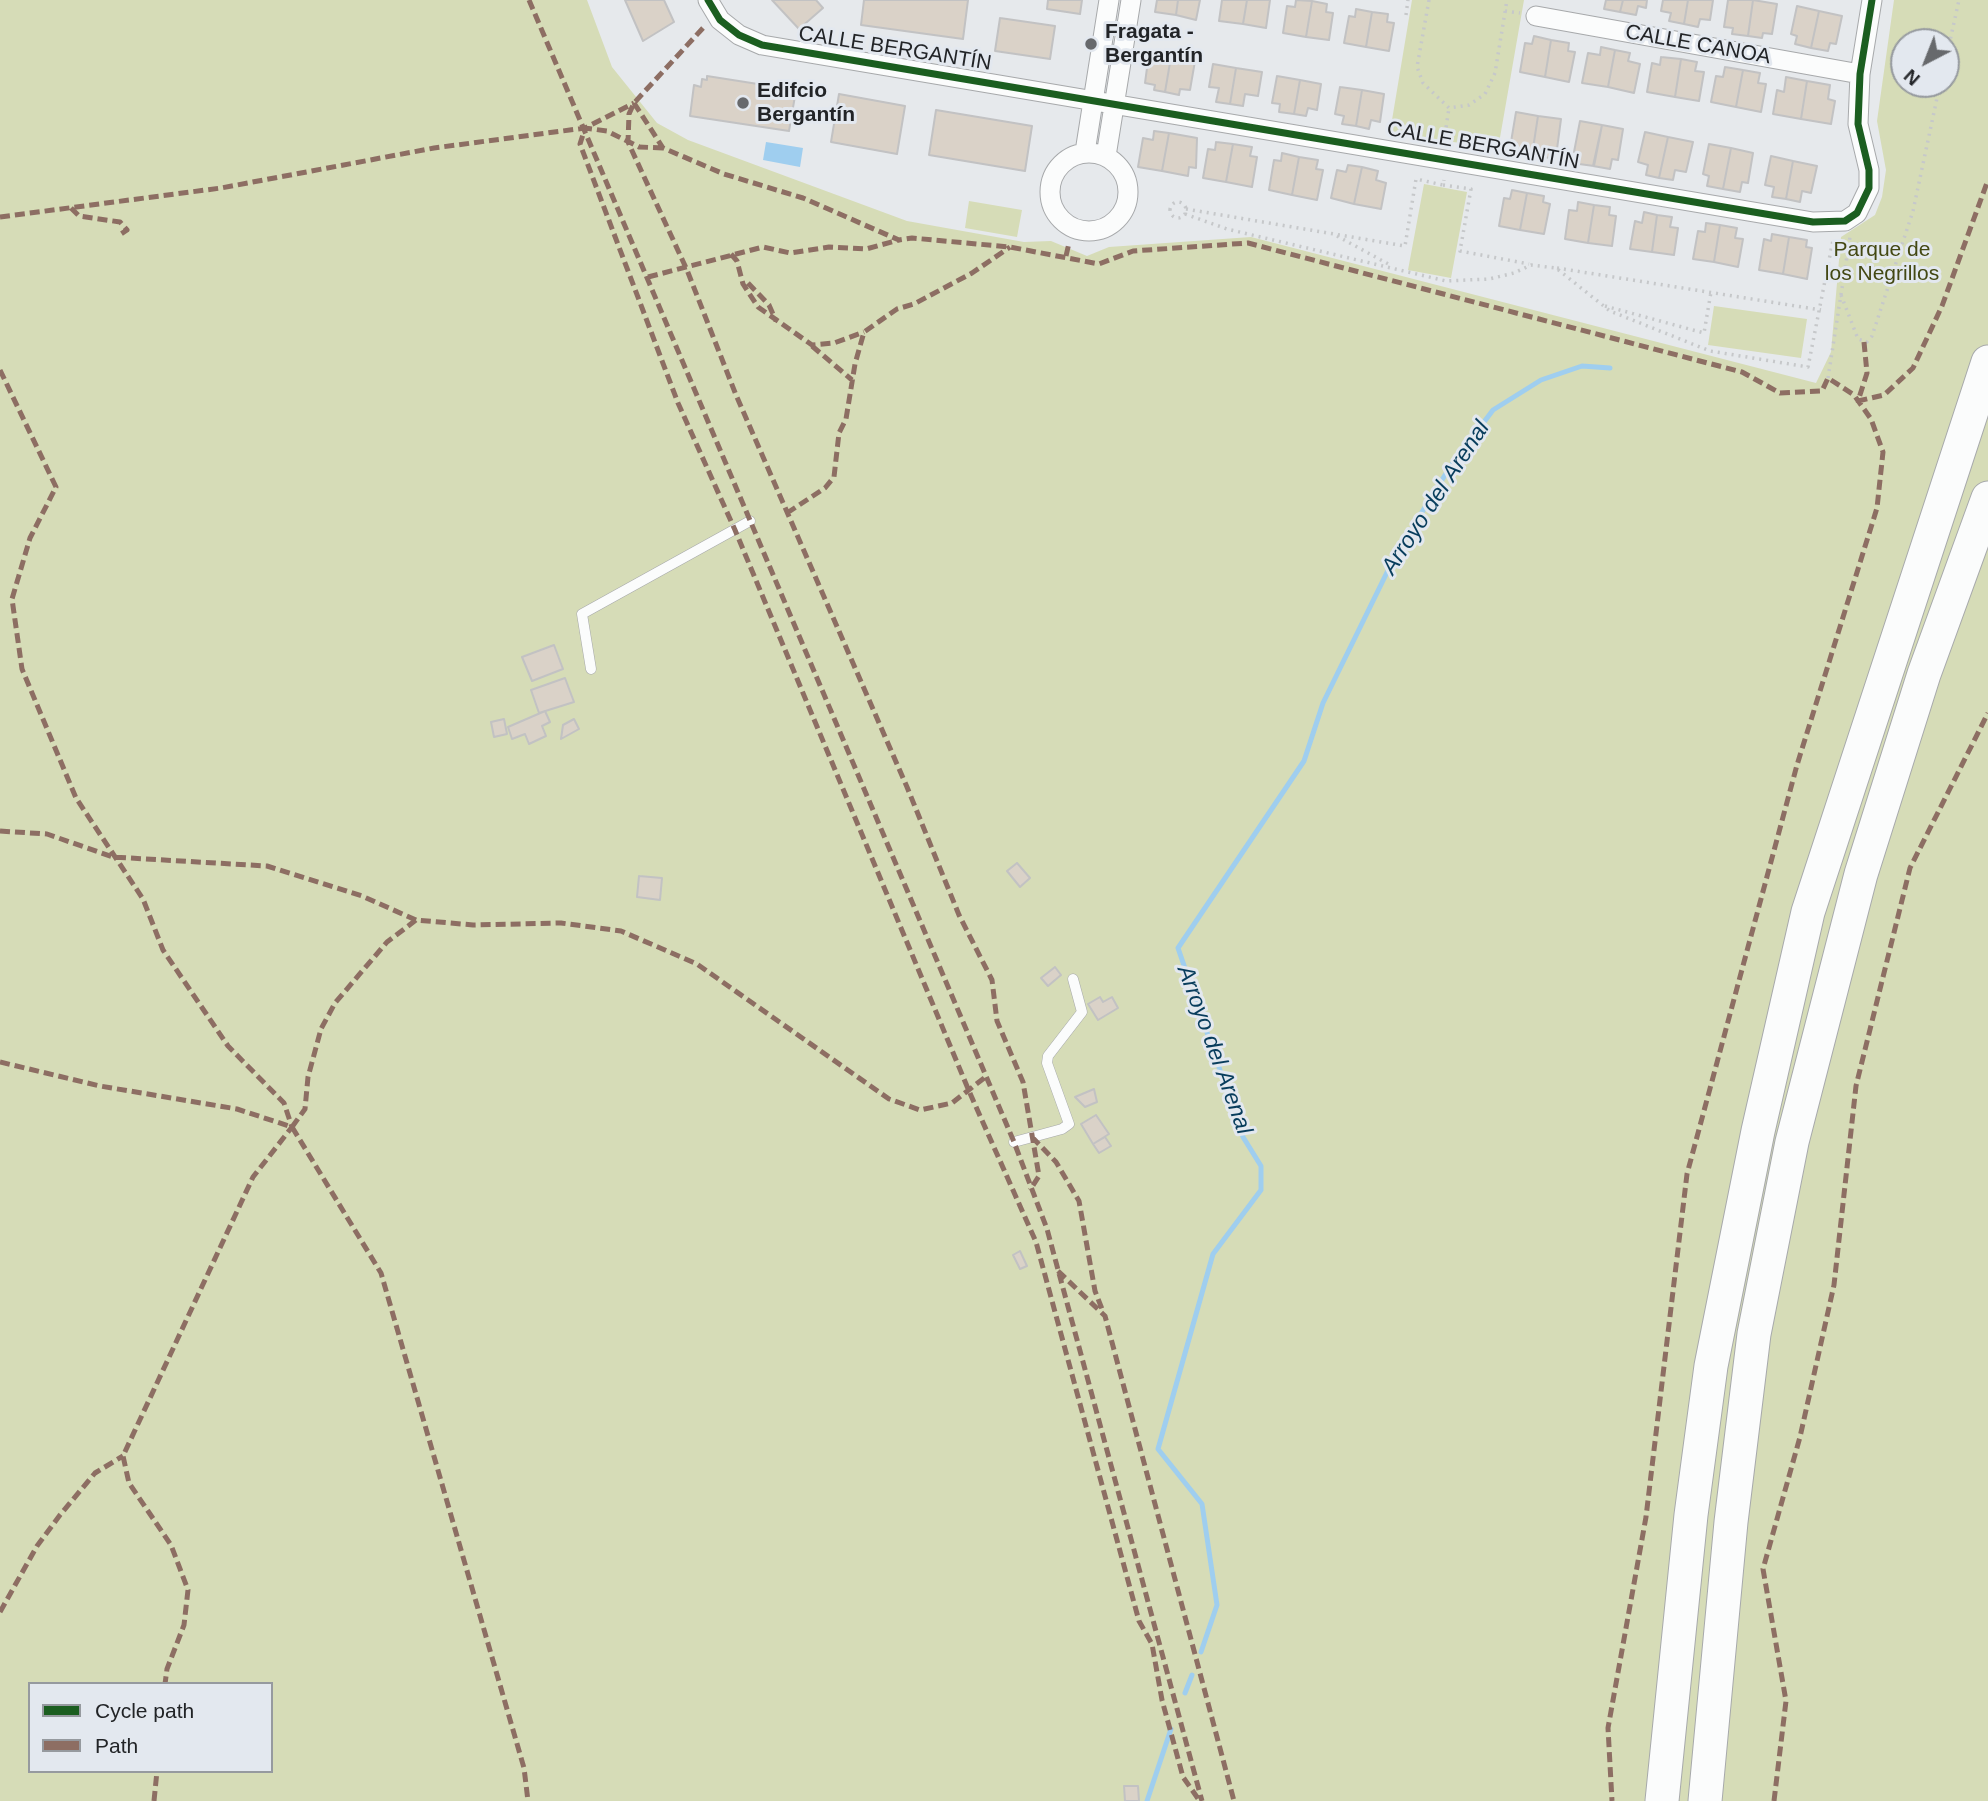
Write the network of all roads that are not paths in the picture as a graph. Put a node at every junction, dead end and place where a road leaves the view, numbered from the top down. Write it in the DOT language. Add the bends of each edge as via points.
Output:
graph roads {
  1 [pos="708,0"];
  2 [pos="1109,0"];
  3 [pos="1132,0"];
  4 [pos="1872,0"];
  5 [pos="1536,16"];
  6 [pos="1860,75"];
  7 [pos="1093,99"];
  8 [pos="1115,103"];
  9 [pos="1085,152"];
  10 [pos="1106,156"];
  11 [pos="1988,362"];
  12 [pos="1988,498"];
  13 [pos="750,521"];
  14 [pos="1988,562"];
  15 [pos="591,669"];
  16 [pos="1073,979"];
  17 [pos="1823,1021"];
  18 [pos="1014,1142"];
  19 [pos="1662,1801"];
  20 [pos="1705,1801"];
  1 -- 7 [label="street, CALLE BERGANTÍN" via="720,20 762,45"];
  2 -- 7 [label="street"];
  3 -- 8 [label="street"];
  4 -- 6 [label="street"];
  5 -- 6 [label="street, CALLE CANOA"];
  6 -- 8 [label="street, CALLE BERGANTÍN" via="1858,124 1869,188 1843,229"];
  7 -- 8 [label="street, CALLE BERGANTÍN"];
  7 -- 9 [label="street"];
  8 -- 10 [label="street"];
  9 -- 10 [label="street"];
  9 -- 10 [label="street" via="1061,164 1049,187 1055,213 1075,229 1090,232 1105,229 1126,208 1126,178"];
  11 -- 19 [label="highway" via="1808,912 1758,1131 1711,1366 1690,1516"];
  12 -- 17 [label="highway" via="1919,687 1861,874"];
  13 -- 15 [label="lane" via="582,614"];
  14 -- 17 [label="highway" via="1905,786 1847,973"];
  16 -- 18 [label="lane" via="1082,1012 1047,1063 1069,1124"];
  17 -- 20 [label="highway" via="1792,1142 1754,1334"];
}
